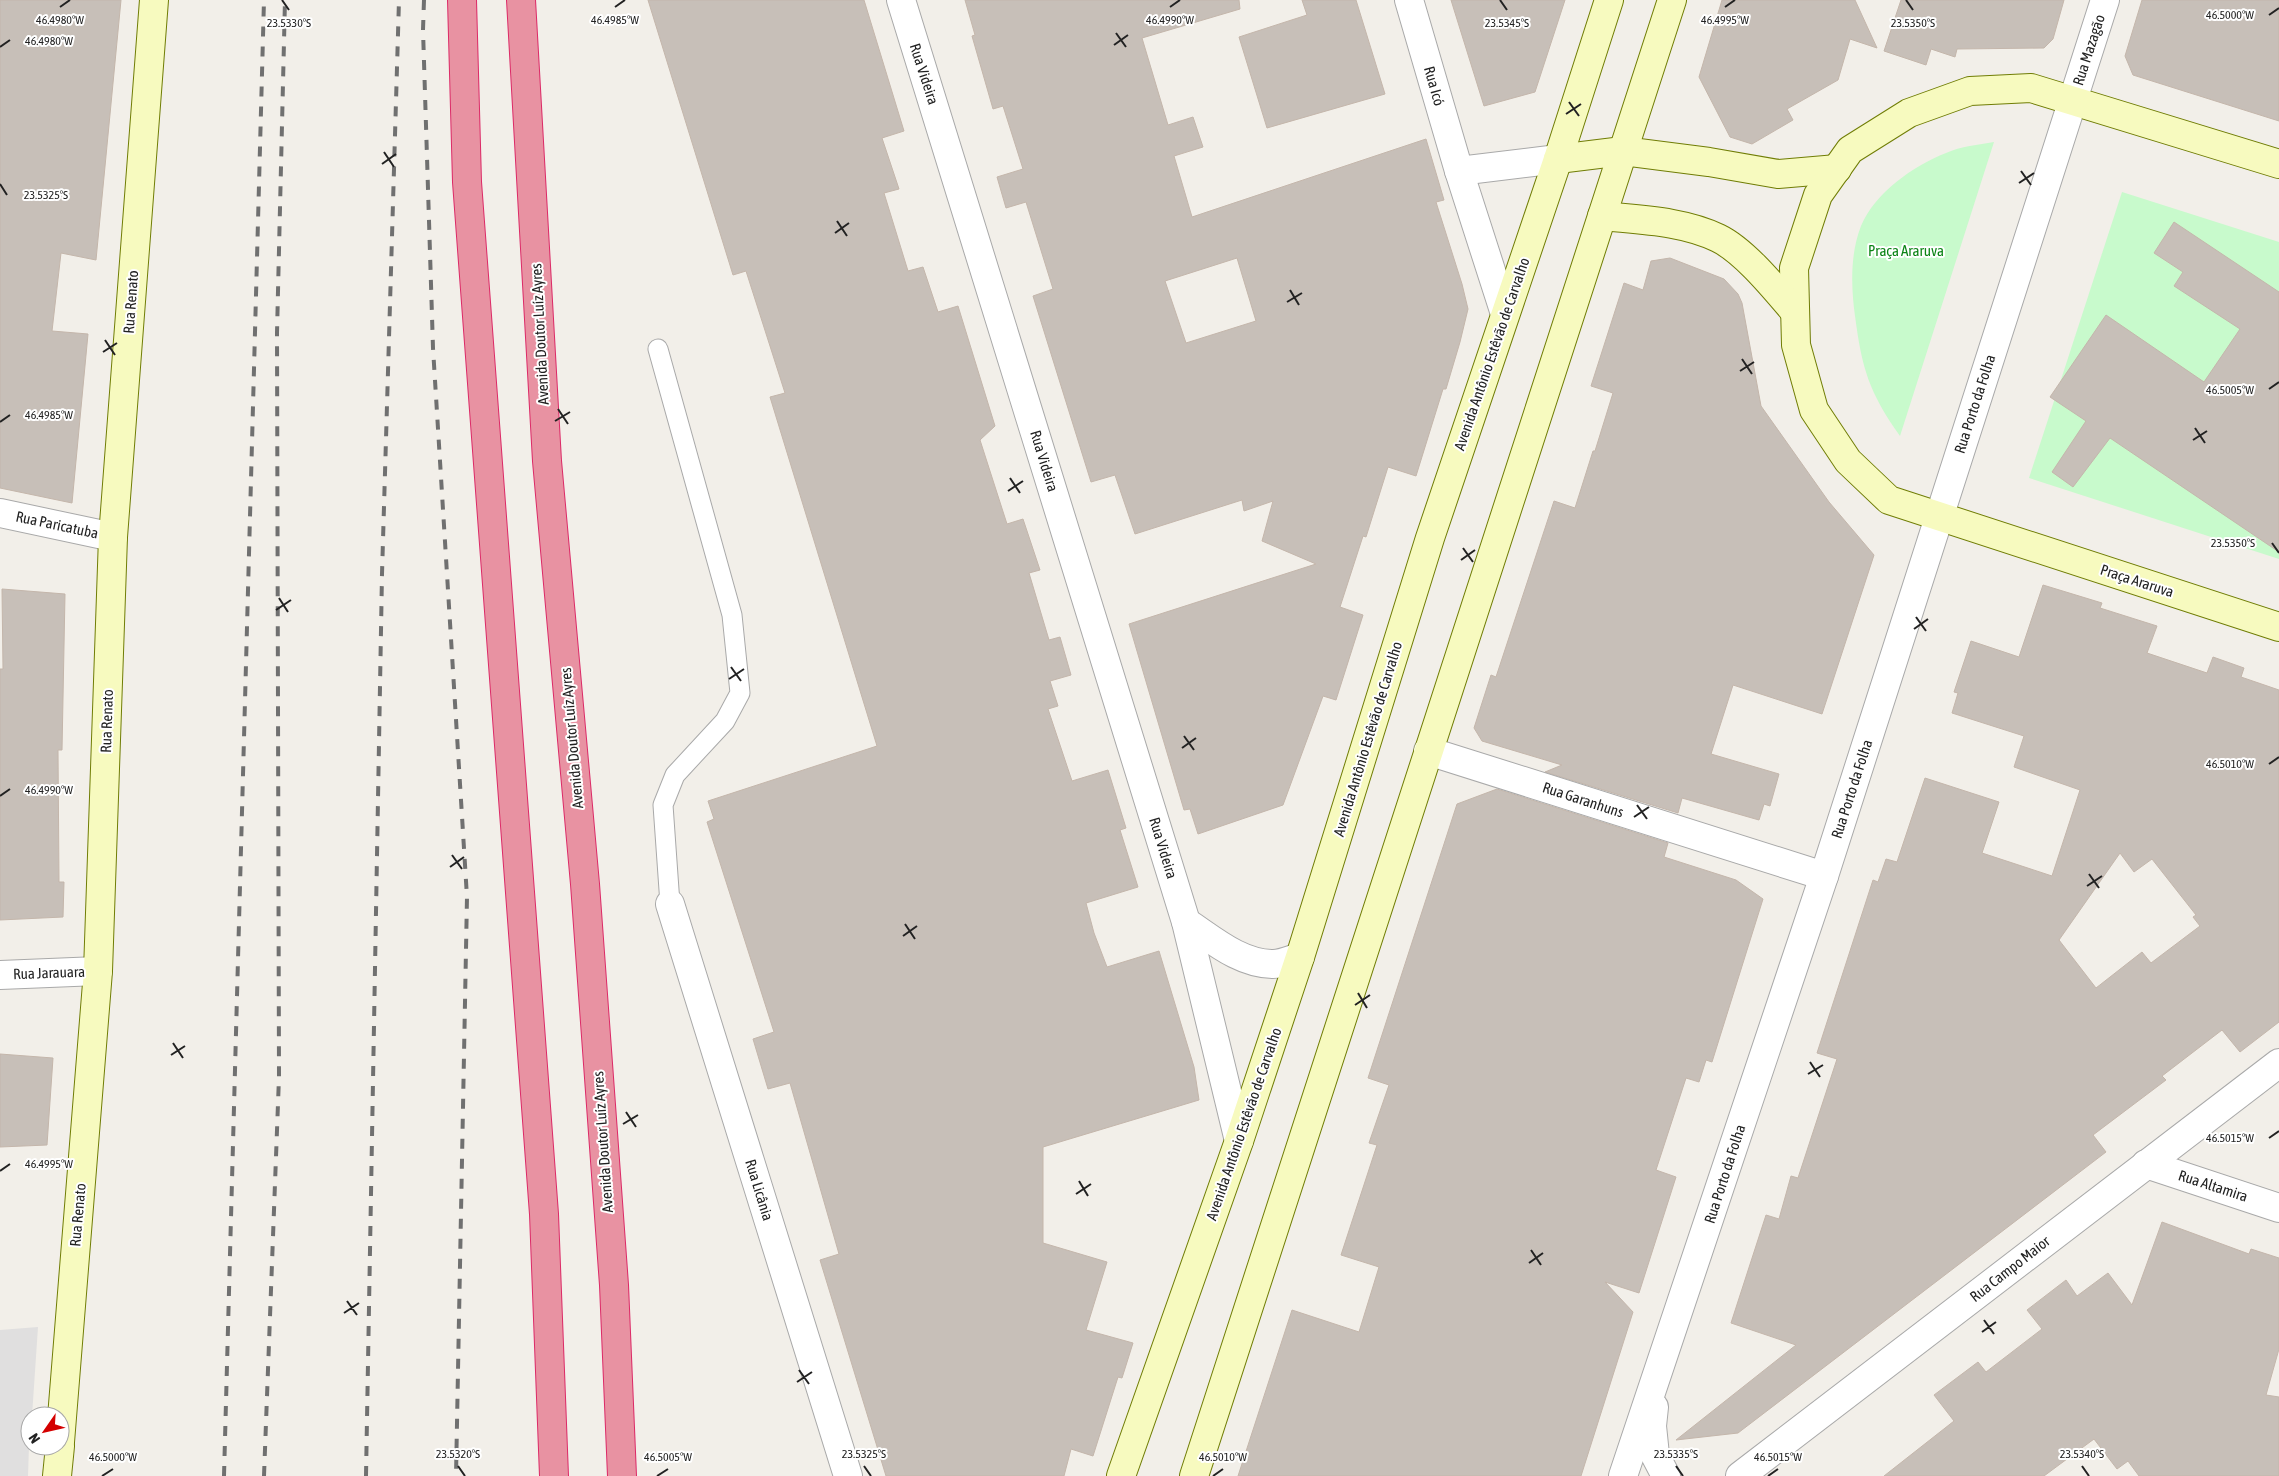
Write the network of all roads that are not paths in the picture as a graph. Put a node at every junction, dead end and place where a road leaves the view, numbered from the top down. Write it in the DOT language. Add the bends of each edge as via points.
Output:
graph roads {
  1 [pos="154,0"];
  2 [pos="462,0"];
  3 [pos="521,0"];
  4 [pos="901,0"];
  5 [pos="1409,0"];
  6 [pos="1609,0"];
  7 [pos="1672,0"];
  8 [pos="2105,0"];
  9 [pos="2072,100"];
  10 [pos="1623,151"];
  11 [pos="1558,158"];
  12 [pos="2279,164"];
  13 [pos="1837,169"];
  14 [pos="1459,171"];
  15 [pos="1602,216"];
  16 [pos="1795,312"];
  17 [pos="1505,314"];
  18 [pos="658,349"];
  19 [pos="0,513"];
  20 [pos="1939,517"];
  21 [pos="114,537"];
  22 [pos="2279,627"];
  23 [pos="1428,751"];
  24 [pos="1824,876"];
  25 [pos="670,904"];
  26 [pos="1186,922"];
  27 [pos="1300,957"];
  28 [pos="98,971"];
  29 [pos="0,975"];
  30 [pos="2279,1063"];
  31 [pos="1239,1141"];
  32 [pos="2146,1164"];
  33 [pos="2279,1208"];
  34 [pos="1655,1384"];
  35 [pos="63,1406"];
  36 [pos="59,1456"];
  37 [pos="57,1476"];
  38 [pos="554,1476"];
  39 [pos="622,1476"];
  40 [pos="848,1476"];
  41 [pos="1121,1476"];
  42 [pos="1194,1476"];
  43 [pos="1623,1476"];
  44 [pos="1666,1476"];
  45 [pos="1740,1476"];
  1 -- 21 [label="street, Rua Renato"];
  2 -- 38 [label="highway" via="467,182 544,1214"];
  3 -- 39 [label="highway, Avenida Doutor Luíz Ayres" via="547,461 586,894 614,1284"];
  4 -- 26 [label="street, Rua Videira"];
  5 -- 14 [label="street, Rua Icó"];
  6 -- 11 [label="street, Avenida Antônio Estêvão de Carvalho"];
  7 -- 10 [label="street"];
  8 -- 9 [label="street, Rua Mazagão"];
  9 -- 12 [label="street, Praça Araruva"];
  9 -- 13 [label="street, Praça Araruva" via="2031,88 1970,91 1909,113 1850,150"];
  9 -- 20 [label="street, Rua Porto da Folha"];
  10 -- 11 [label="street"];
  10 -- 13 [label="street" via="1778,174"];
  10 -- 15 [label="street"];
  11 -- 14 [label="street"];
  11 -- 17 [label="street, Avenida Antônio Estêvão de Carvalho"];
  13 -- 16 [label="street, Praça Araruva" via="1818,195 1794,268"];
  14 -- 17 [label="street, Rua Icó"];
  15 -- 16 [label="street" via="1674,224 1719,238 1752,264"];
  15 -- 23 [label="street"];
  16 -- 20 [label="street, Praça Araruva" via="1796,345 1814,410 1848,461 1889,500"];
  17 -- 27 [label="street, Avenida Antônio Estêvão de Carvalho" via="1430,538"];
  18 -- 25 [label="lane" via="732,615 740,693 725,721 675,775 663,805"];
  19 -- 21 [label="street, Rua Paricatuba"];
  20 -- 22 [label="street, Praça Araruva"];
  20 -- 24 [label="street, Rua Porto da Folha"];
  21 -- 28 [label="street, Rua Renato"];
  23 -- 24 [label="street, Rua Garanhuns"];
  23 -- 42 [label="street"];
  24 -- 34 [label="street, Rua Porto da Folha"];
  25 -- 40 [label="street, Rua Licânia"];
  26 -- 27 [label="street" via="1228,951 1246,958 1274,964"];
  26 -- 31 [label="street, Rua Videira"];
  27 -- 31 [label="street, Avenida Antônio Estêvão de Carvalho"];
  28 -- 29 [label="street, Rua Jarauara"];
  28 -- 35 [label="street, Rua Renato"];
  30 -- 32 [label="street, Rua Campo Maior"];
  31 -- 41 [label="street, Avenida Antônio Estêvão de Carvalho"];
  32 -- 33 [label="street, Rua Altamira"];
  32 -- 45 [label="street, Rua Campo Maior"];
  34 -- 43 [label="street, Rua Porto da Folha"];
  34 -- 44 [label="street" via="1652,1426 1655,1456"];
  36 -- 37 [label="street"];
}
